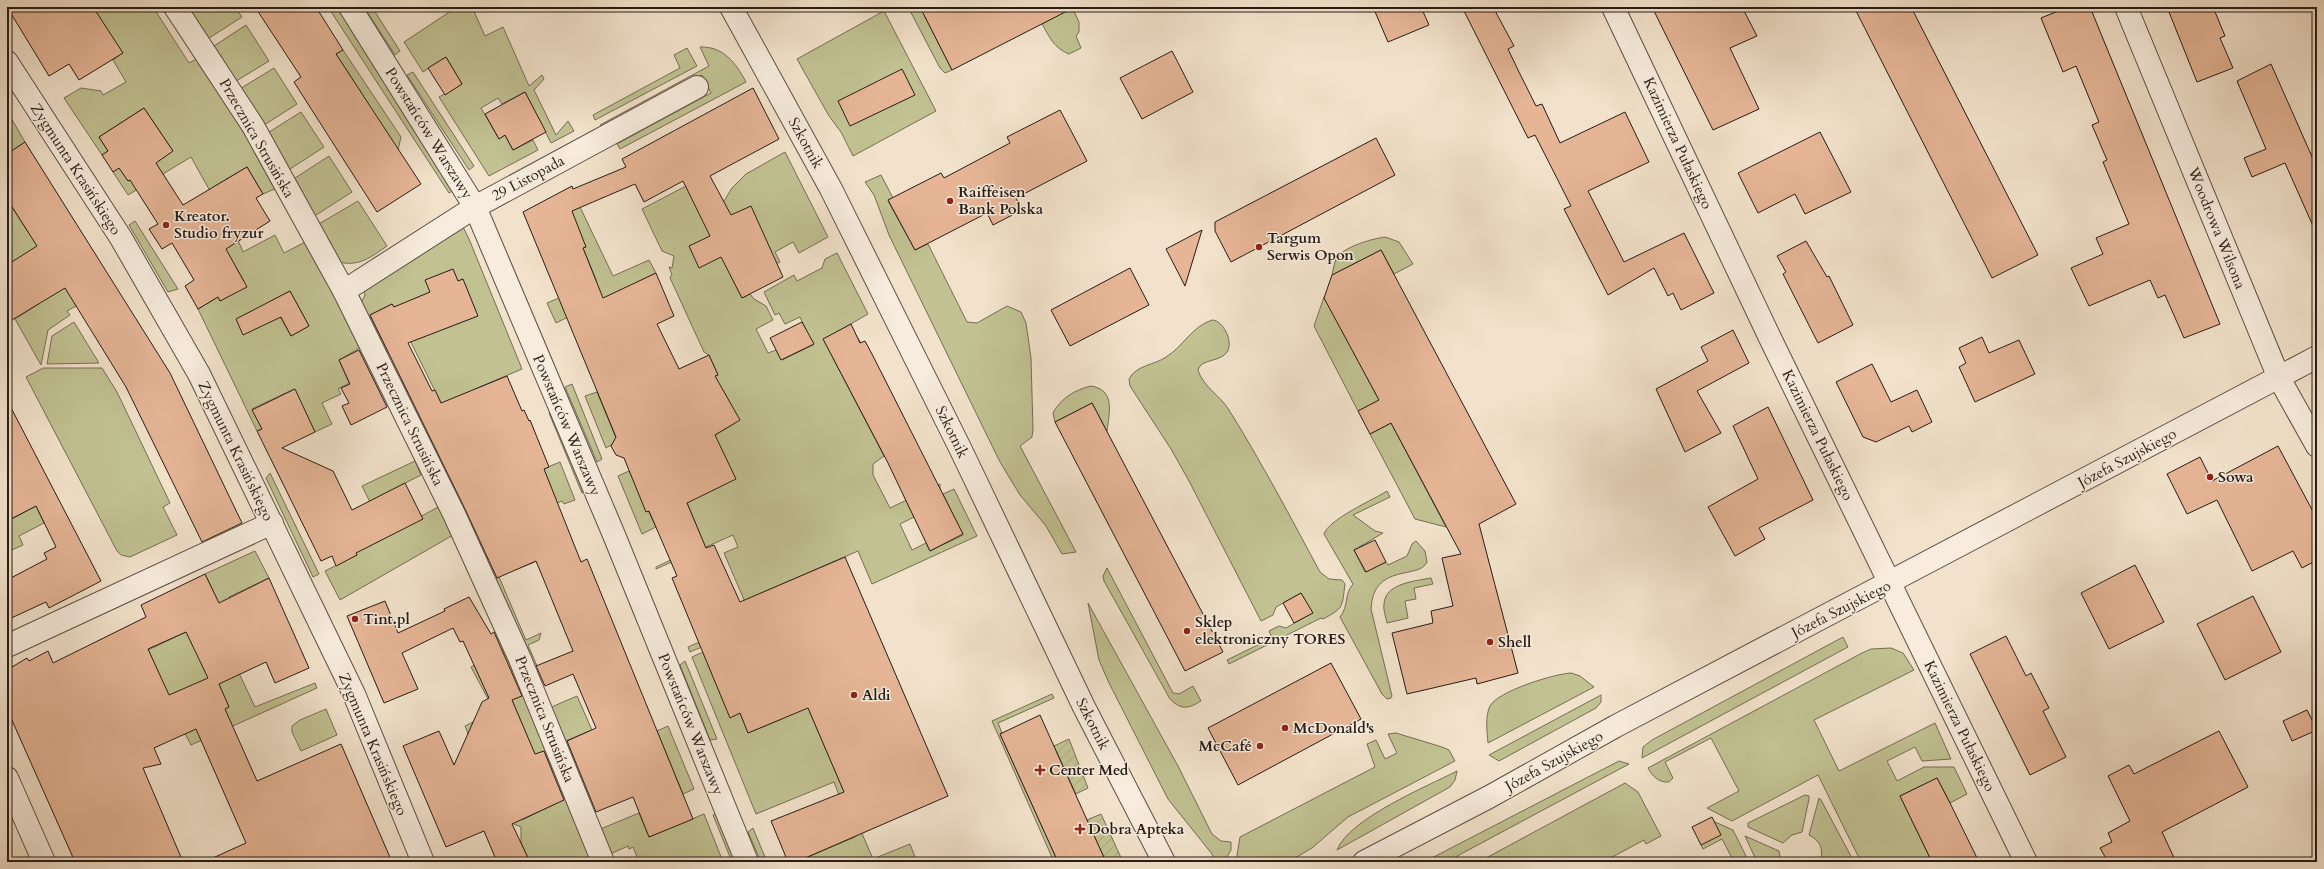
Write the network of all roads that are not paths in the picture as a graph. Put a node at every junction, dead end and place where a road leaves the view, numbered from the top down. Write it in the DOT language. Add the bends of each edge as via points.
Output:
graph roads {
  1 [pos="176,7"];
  2 [pos="350,7"];
  3 [pos="731,7"];
  4 [pos="1613,7"];
  5 [pos="2126,7"];
  6 [pos="7,62"];
  7 [pos="697,87"];
  8 [pos="475,207"];
  9 [pos="344,291"];
  10 [pos="2317,357"];
  11 [pos="2279,378"];
  12 [pos="2317,446"];
  13 [pos="272,523"];
  14 [pos="1892,583"];
  15 [pos="7,646"];
  16 [pos="7,778"];
  17 [pos="44,862"];
  18 [pos="423,862"];
  19 [pos="603,862"];
  20 [pos="747,862"];
  21 [pos="1164,862"];
  22 [pos="1364,862"];
  23 [pos="2026,862"];
  1 -- 9 [label="street, Przecznica Strusińska" via="253,126"];
  2 -- 8 [label="street, Powstańców Warszawy"];
  3 -- 21 [label="street, Szkotnik" via="831,189 961,450 1084,707"];
  4 -- 14 [label="street, Kazimierza Pułaskiego" via="1768,333"];
  5 -- 11 [label="street, Woodrowa Wilsona"];
  6 -- 13 [label="street, Zygmunta Krasińskiego" via="121,238 191,360"];
  7 -- 8 [label="street, 29 Listopada"];
  8 -- 9 [label="street, 29 Listopada"];
  8 -- 20 [label="street, Powstańców Warszawy" via="611,528"];
  9 -- 19 [label="street, Przecznica Strusińska" via="454,514 520,658"];
  10 -- 11 [label="street, Józefa Szujskiego"];
  11 -- 12 [label="street, Woodrowa Wilsona"];
  11 -- 14 [label="street, Józefa Szujskiego"];
  13 -- 15 [label="street"];
  13 -- 18 [label="street, Zygmunta Krasińskiego" via="354,694"];
  14 -- 22 [label="street, Józefa Szujskiego" via="1616,726 1484,800"];
  14 -- 23 [label="street, Kazimierza Pułaskiego"];
  16 -- 17 [label="street"];
}
